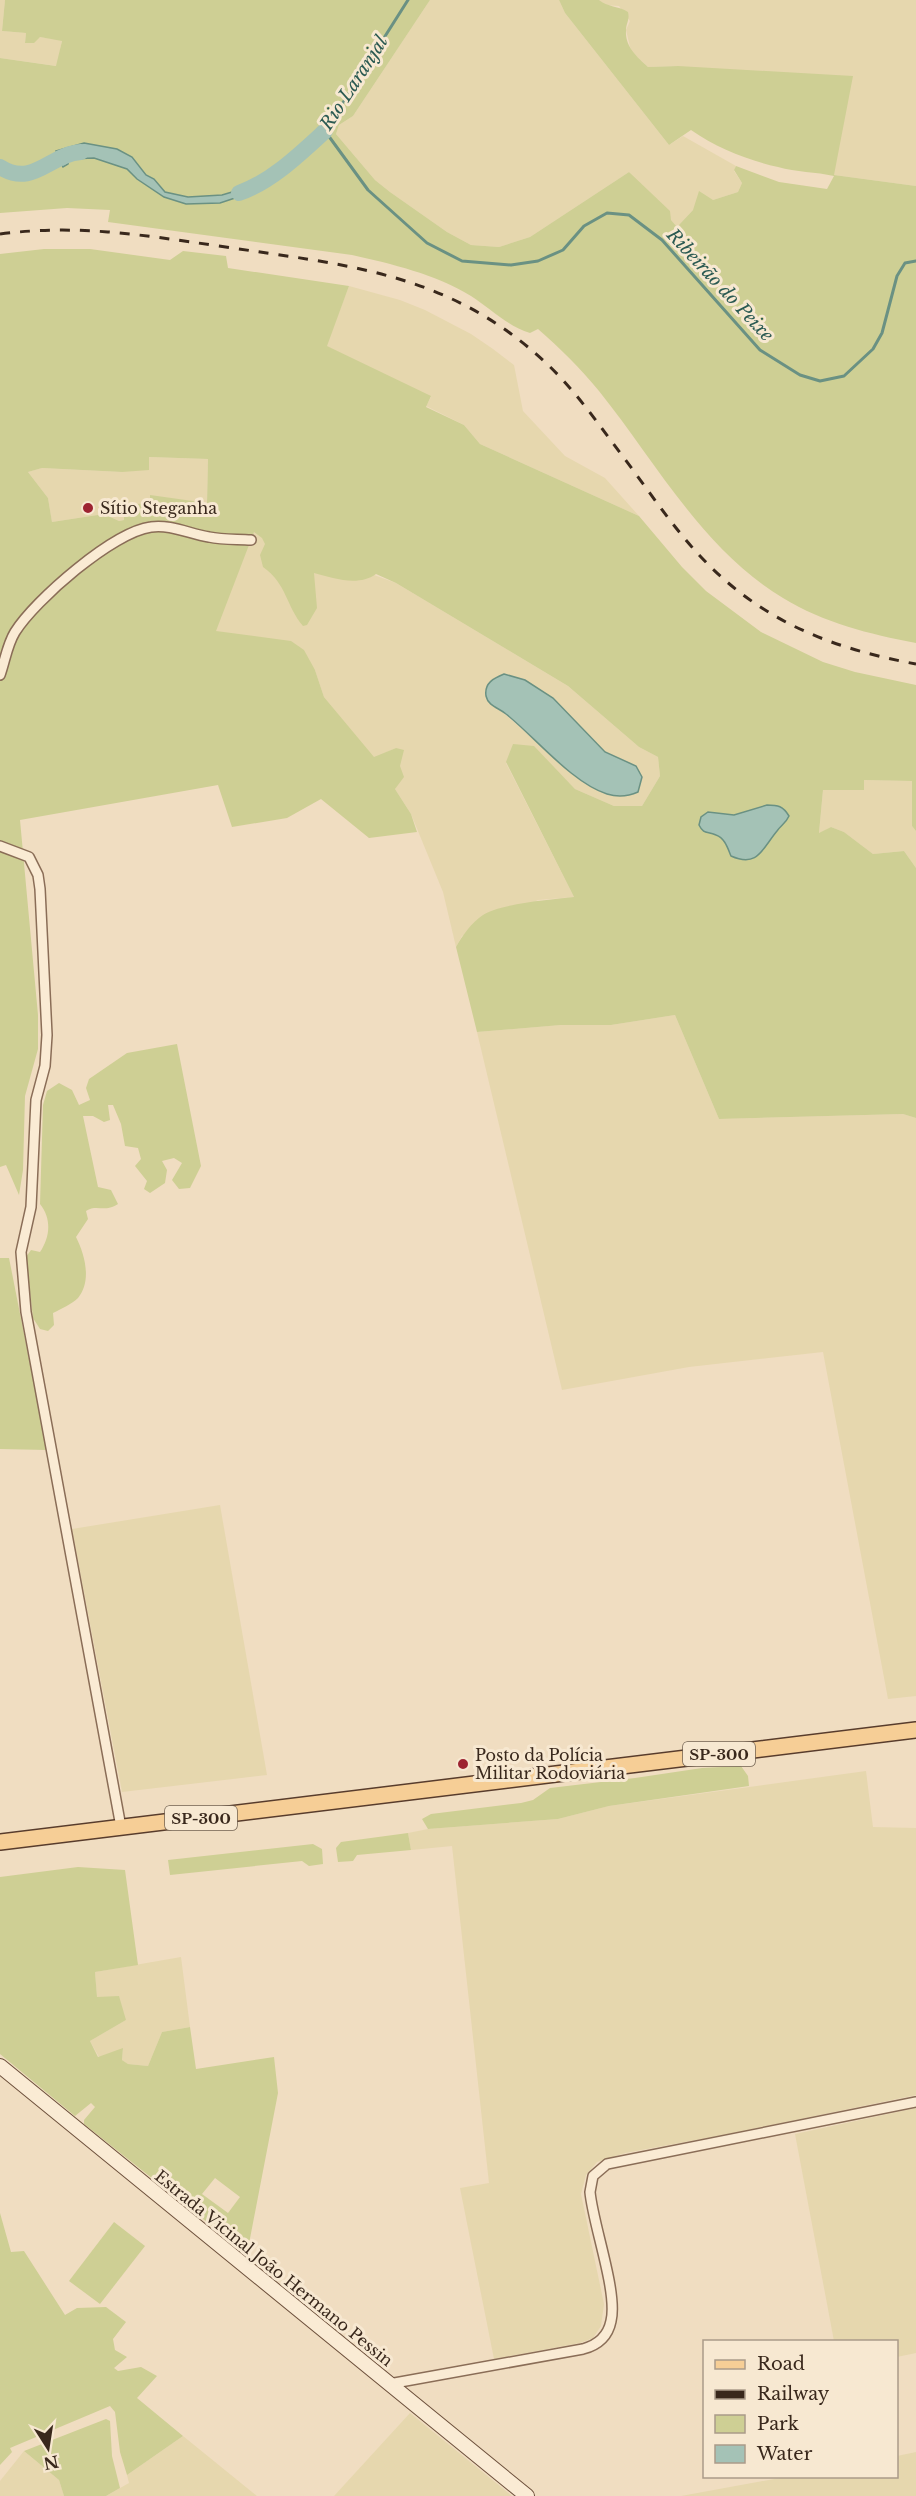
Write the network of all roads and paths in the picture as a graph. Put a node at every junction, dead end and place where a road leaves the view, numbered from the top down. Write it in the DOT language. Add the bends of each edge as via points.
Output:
graph roads {
  1 [pos="250,540"];
  2 [pos="0,675"];
  3 [pos="0,846"];
  4 [pos="916,1730"];
  5 [pos="121,1827"];
  6 [pos="0,1842"];
  7 [pos="0,2066"];
  8 [pos="916,2102"];
  9 [pos="389,2384"];
  10 [pos="527,2496"];
  1 -- 2 [label="street" via="213,538 160,526 121,537 80,567 25,617 9,642"];
  3 -- 5 [label="street" via="29,857 38,875 47,1035 45,1066 36,1100 31,1207 20,1266"];
  4 -- 5 [label="main road, SP-300"];
  5 -- 6 [label="main road, SP-300"];
  7 -- 9 [label="main road, Estrada Vicinal João Hermano Pessin"];
  8 -- 9 [label="street" via="607,2164 593,2176 590,2192 612,2300 612,2321 600,2342 583,2349"];
  9 -- 10 [label="main road, Estrada Vicinal João Hermano Pessin"];
}
